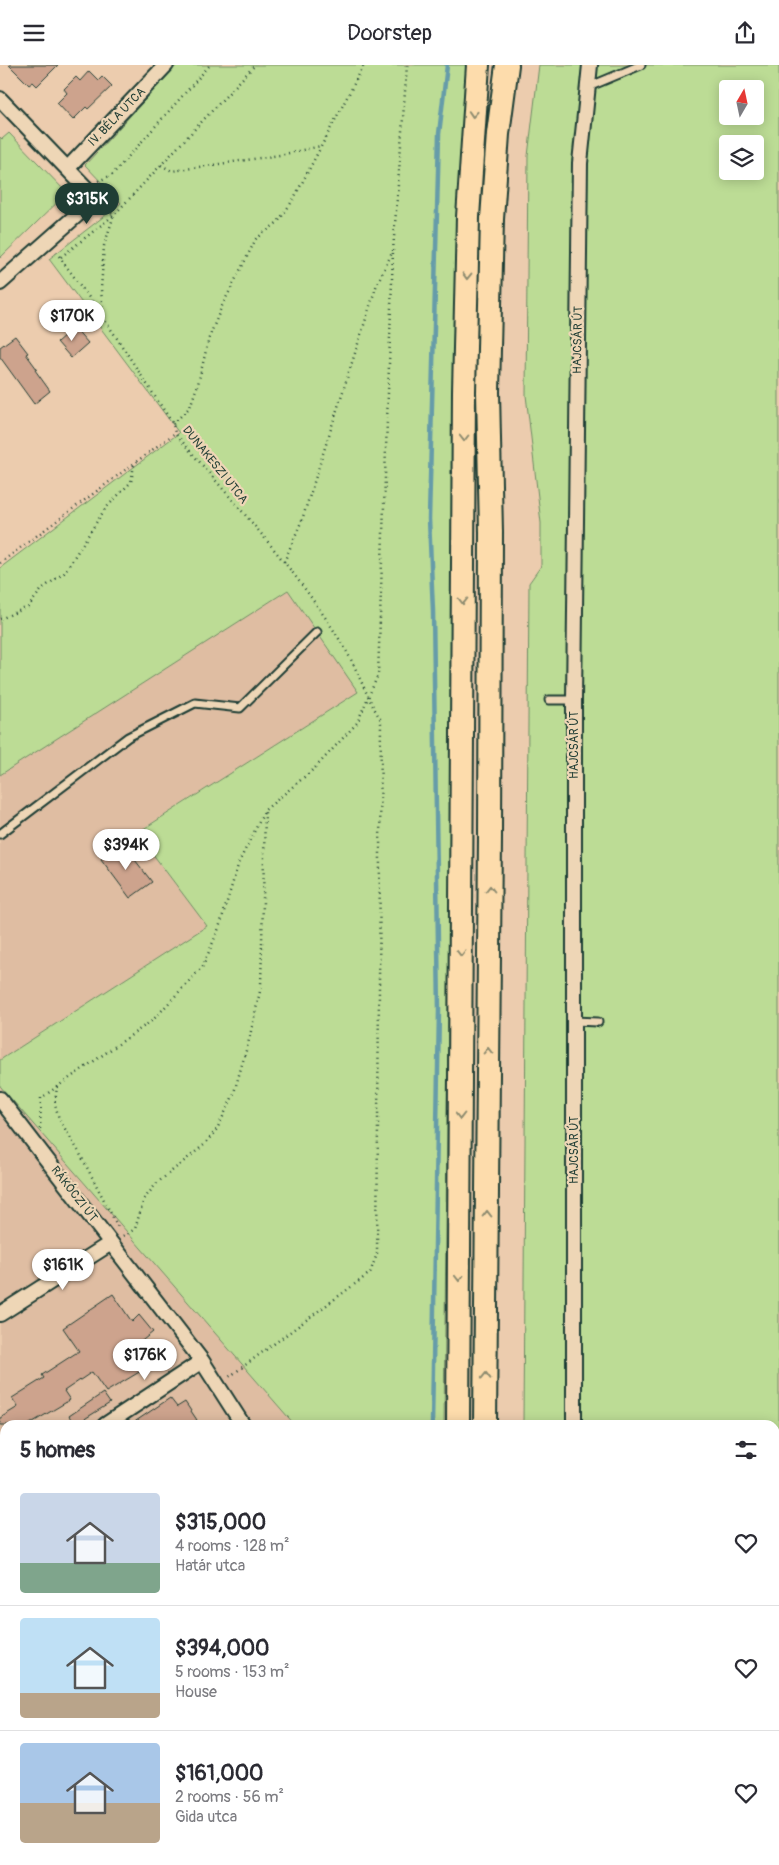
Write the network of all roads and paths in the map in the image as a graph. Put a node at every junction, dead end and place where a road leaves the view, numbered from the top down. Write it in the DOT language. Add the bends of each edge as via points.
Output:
graph roads {
  1 [pos="166,65"];
  2 [pos="210,65"];
  3 [pos="255,65"];
  4 [pos="364,65"];
  5 [pos="407,65"];
  6 [pos="478,65"];
  7 [pos="507,65"];
  8 [pos="590,65"];
  9 [pos="641,65"];
  10 [pos="586,88"];
  11 [pos="0,99"];
  12 [pos="322,147"];
  13 [pos="161,165"];
  14 [pos="68,168"];
  15 [pos="85,187"];
  16 [pos="114,215"];
  17 [pos="48,240"];
  18 [pos="393,251"];
  19 [pos="61,258"];
  20 [pos="0,283"];
  21 [pos="103,317"];
  22 [pos="173,424"];
  23 [pos="175,433"];
  24 [pos="134,463"];
  25 [pos="284,562"];
  26 [pos="0,563"];
  27 [pos="0,619"];
  28 [pos="317,632"];
  29 [pos="368,700"];
  30 [pos="549,700"];
  31 [pos="574,700"];
  32 [pos="265,810"];
  33 [pos="0,834"];
  34 [pos="574,1021"];
  35 [pos="598,1022"];
  36 [pos="57,1086"];
  37 [pos="0,1099"];
  38 [pos="40,1151"];
  39 [pos="111,1243"];
  40 [pos="0,1314"];
  41 [pos="202,1361"];
  42 [pos="217,1385"];
  43 [pos="113,1420"];
  44 [pos="240,1420"];
  45 [pos="458,1420"];
  46 [pos="485,1420"];
  47 [pos="574,1420"];
  1 -- 14 [label="street, IV. BÉLA UTCA"];
  2 -- 15 [label="path" via="112,175"];
  3 -- 13 [label="path"];
  4 -- 12 [label="path"];
  5 -- 18 [label="path"];
  6 -- 45 [label="highway, one-way" via="468,217 464,391"];
  46 -- 7 [label="highway, one-way" via="491,533 488,392 492,219"];
  8 -- 10 [label="street, HAJCSÁR ÚT"];
  9 -- 10 [label="lane"];
  10 -- 31 [label="street, HAJCSÁR ÚT" via="580,163"];
  11 -- 14 [label="street"];
  12 -- 13 [label="path" via="172,171"];
  12 -- 22 [label="path" via="278,222 256,239 209,338 190,407"];
  13 -- 16 [label="path"];
  14 -- 15 [label="street"];
  15 -- 17 [label="street" via="89,193 86,207"];
  16 -- 19 [label="path"];
  16 -- 21 [label="path" via="104,246"];
  17 -- 19 [label="path, DUNAKESZI UTCA"];
  17 -- 20 [label="street"];
  18 -- 25 [label="path" via="378,284 302,520"];
  18 -- 29 [label="path" via="378,675"];
  19 -- 21 [label="path, DUNAKESZI UTCA"];
  21 -- 22 [label="path, DUNAKESZI UTCA"];
  22 -- 23 [label="path, DUNAKESZI UTCA"];
  23 -- 24 [label="path"];
  23 -- 25 [label="path, DUNAKESZI UTCA"];
  24 -- 26 [label="path"];
  24 -- 27 [label="path" via="130,482 105,509 64,573 43,588 28,607"];
  25 -- 29 [label="path, DUNAKESZI UTCA" via="341,642"];
  28 -- 33 [label="lane" via="240,708 195,703 128,737"];
  29 -- 32 [label="path" via="357,723 314,768"];
  29 -- 42 [label="path, DUNAKESZI UTCA" via="381,720 378,1254 370,1273"];
  30 -- 31 [label="lane"];
  31 -- 34 [label="street, HAJCSÁR ÚT"];
  32 -- 36 [label="path" via="240,862 203,966 153,1020"];
  32 -- 36 [label="path" via="261,987 233,1096 204,1145 157,1183 144,1199 135,1229 120,1237 118,1226 59,1119 55,1104"];
  34 -- 35 [label="lane"];
  34 -- 47 [label="street, HAJCSÁR ÚT"];
  36 -- 38 [label="path" via="41,1097"];
  37 -- 38 [label="street, RÁKÓCZI ÚT"];
  38 -- 39 [label="street, RÁKÓCZI ÚT"];
  39 -- 40 [label="street"];
  39 -- 41 [label="street, RÁKÓCZI ÚT"];
  41 -- 42 [label="street, RÁKÓCZI ÚT"];
  41 -- 43 [label="street"];
  42 -- 44 [label="street, RÁKÓCZI ÚT"];
}
